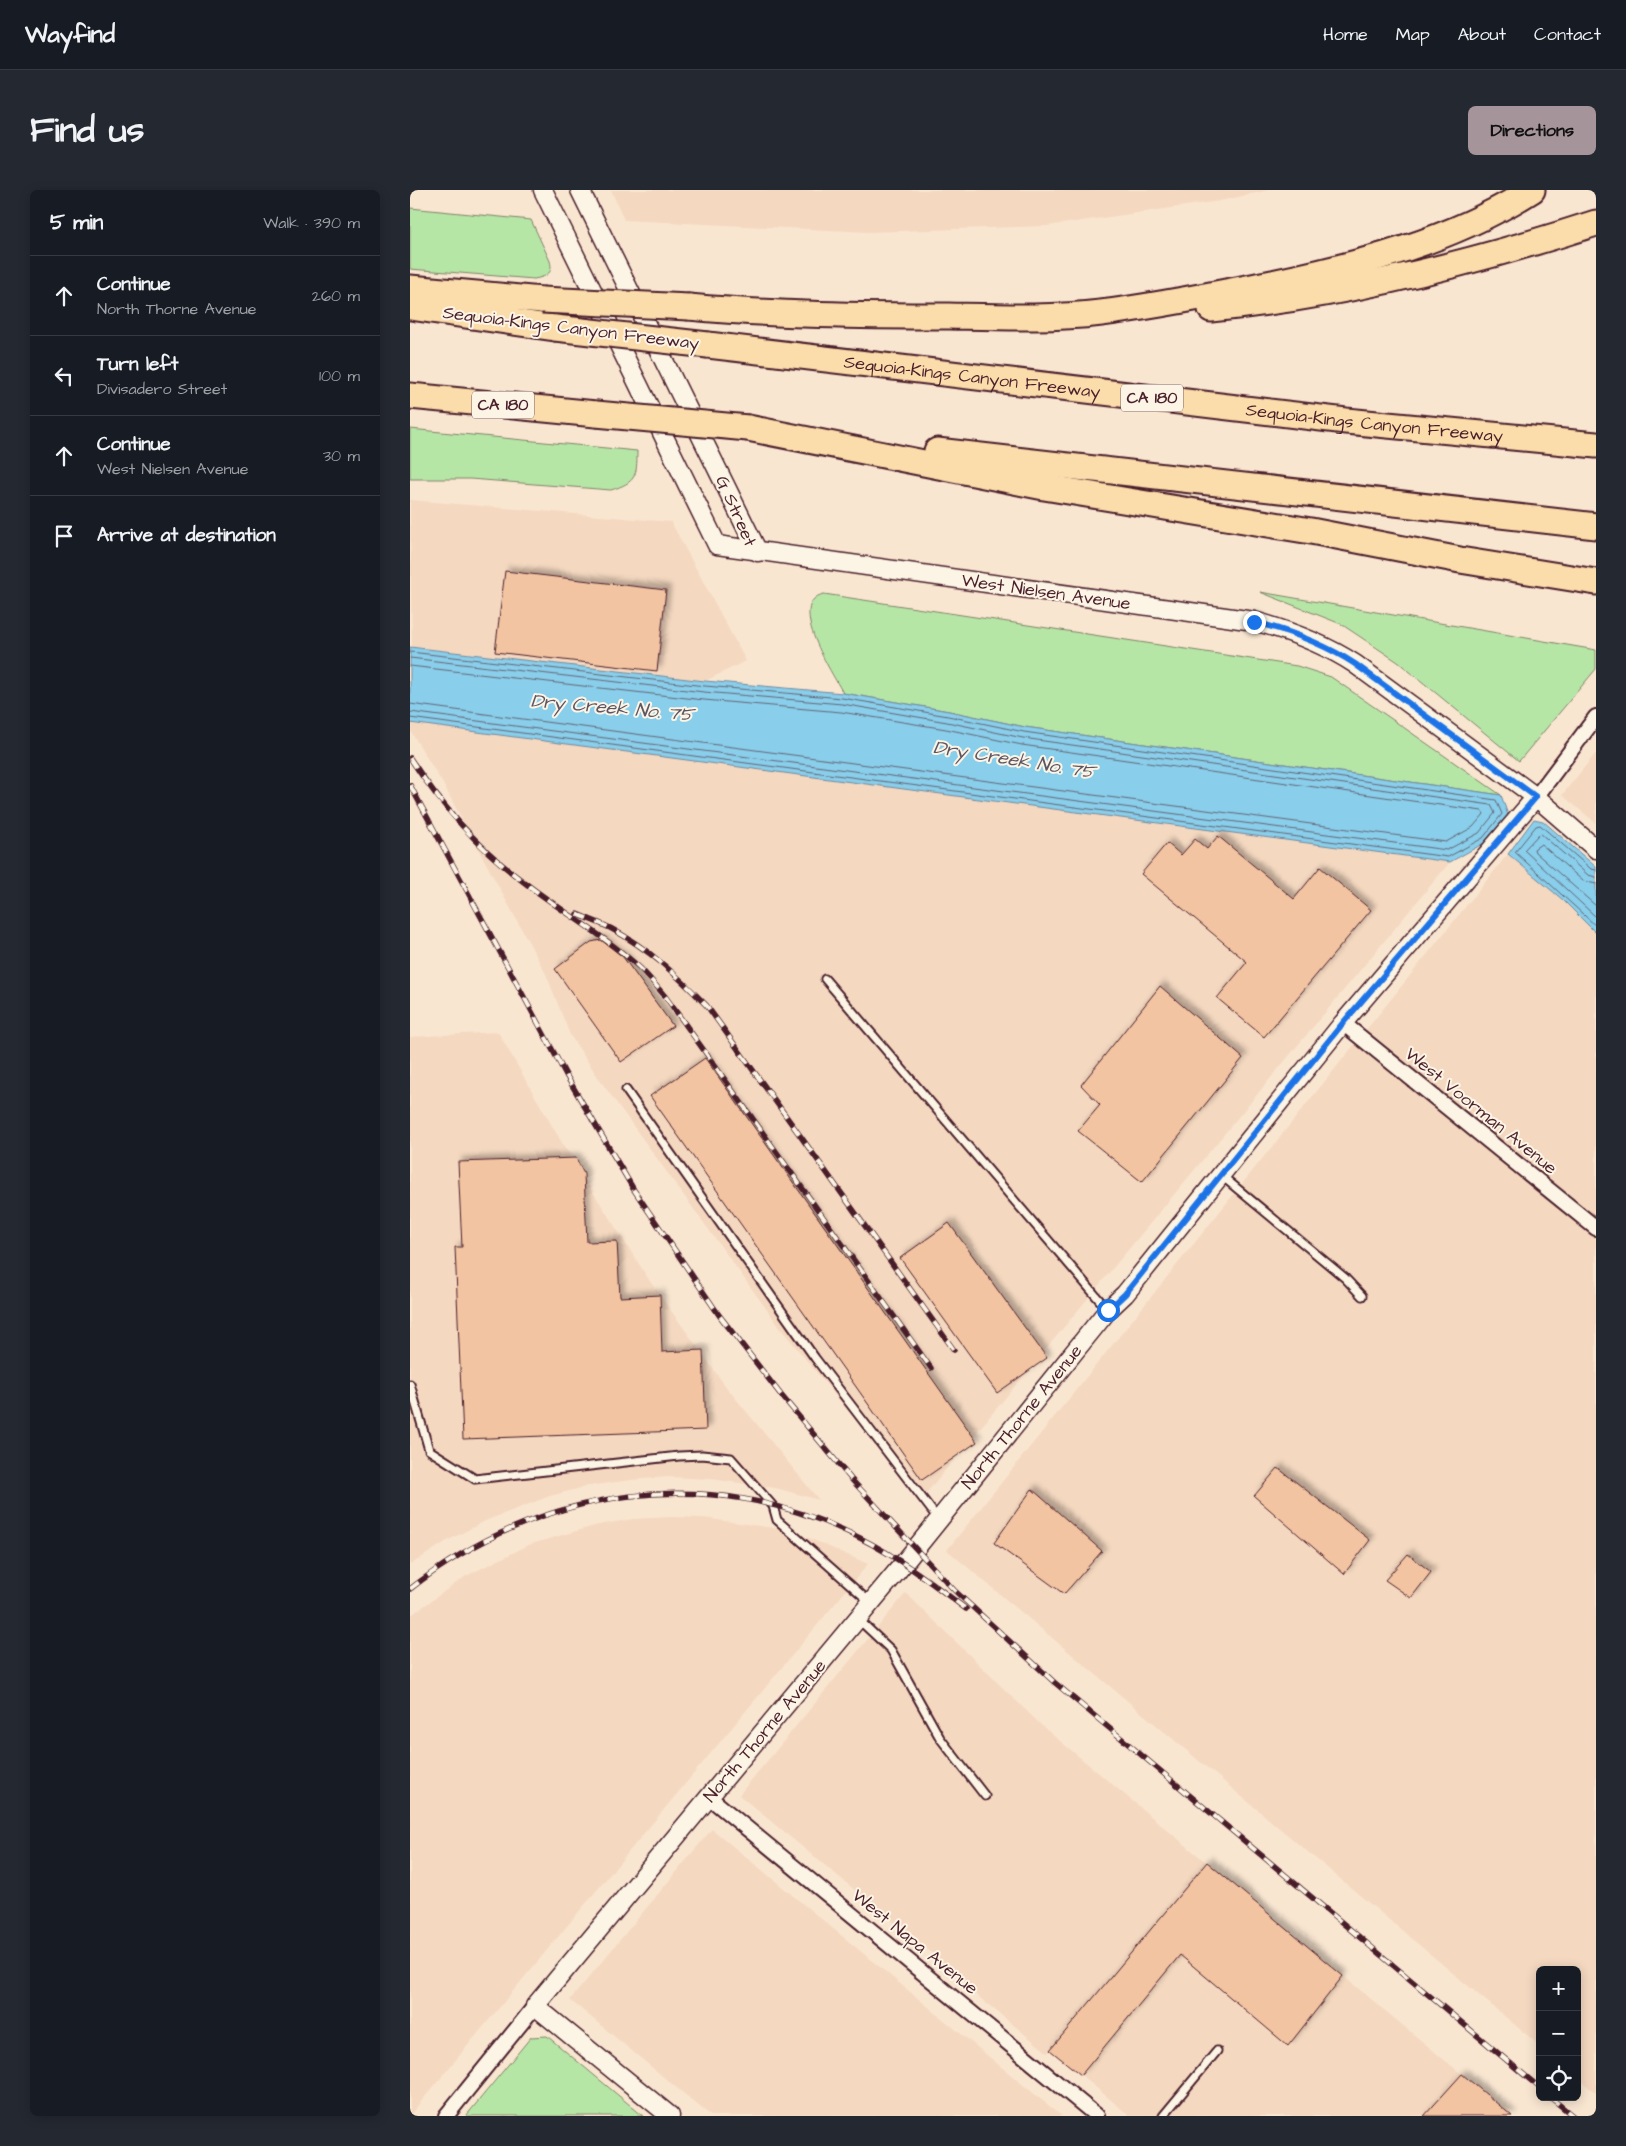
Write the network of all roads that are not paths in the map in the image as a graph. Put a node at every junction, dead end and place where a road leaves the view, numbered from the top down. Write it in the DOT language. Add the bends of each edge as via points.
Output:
graph roads {
  1 [pos="543,190"];
  2 [pos="580,190"];
  3 [pos="1532,190"];
  4 [pos="1596,223"];
  5 [pos="410,288"];
  6 [pos="410,307"];
  7 [pos="1100,314"];
  8 [pos="410,396"];
  9 [pos="748,428"];
  10 [pos="1596,445"];
  11 [pos="1596,526"];
  12 [pos="1311,531"];
  13 [pos="758,552"];
  14 [pos="1596,569"];
  15 [pos="1596,582"];
  16 [pos="1596,717"];
  17 [pos="1531,803"];
  18 [pos="1596,849"];
  19 [pos="825,979"];
  20 [pos="1343,1023"];
  21 [pos="626,1090"];
  22 [pos="1222,1176"];
  23 [pos="1596,1228"];
  24 [pos="1362,1296"];
  25 [pos="1108,1310"];
  26 [pos="410,1384"];
  27 [pos="939,1520"];
  28 [pos="871,1603"];
  29 [pos="858,1619"];
  30 [pos="985,1796"];
  31 [pos="710,1798"];
  32 [pos="535,2006"];
  33 [pos="1217,2051"];
  34 [pos="446,2116"];
  35 [pos="670,2116"];
  36 [pos="1097,2116"];
  37 [pos="1163,2116"];
  1 -- 13 [label="street, G Street" via="717,545"];
  2 -- 13 [label="street, G Street"];
  3 -- 7 [label="highway" via="1475,222 1381,256 1275,282"];
  4 -- 7 [label="highway" via="1491,256 1396,280 1276,303"];
  5 -- 7 [label="highway, bridge" via="542,300 812,316"];
  6 -- 10 [label="highway, Sequoia–Kings Canyon Freeway / CA 180, bridge" via="555,328 1346,421"];
  8 -- 9 [label="highway, CA 180, bridge"];
  9 -- 11 [label="highway, CA 180"];
  9 -- 12 [label="highway" via="1044,487"];
  12 -- 14 [label="highway"];
  12 -- 15 [label="highway"];
  13 -- 17 [label="street, West Nielsen Avenue" via="1254,622 1286,630 1331,648 1355,664"];
  16 -- 17 [label="street, North Thorne Avenue"];
  17 -- 18 [label="street"];
  17 -- 20 [label="street, North Thorne Avenue"];
  19 -- 25 [label="lane"];
  20 -- 22 [label="street, North Thorne Avenue"];
  20 -- 23 [label="street, West Voorman Avenue"];
  21 -- 27 [label="lane" via="815,1358"];
  22 -- 24 [label="lane" via="1345,1278"];
  22 -- 25 [label="street, North Thorne Avenue" via="1125,1294"];
  25 -- 27 [label="street, North Thorne Avenue"];
  26 -- 28 [label="lane" via="430,1450 475,1479 679,1456 731,1458 773,1506 777,1520"];
  27 -- 28 [label="street, North Thorne Avenue"];
  28 -- 29 [label="street, North Thorne Avenue"];
  29 -- 30 [label="lane" via="891,1650 940,1738"];
  29 -- 31 [label="street, North Thorne Avenue"];
  31 -- 32 [label="street, North Thorne Avenue"];
  31 -- 36 [label="street, West Napa Avenue"];
  32 -- 34 [label="street, North Thorne Avenue"];
  32 -- 35 [label="street"];
  33 -- 37 [label="lane"];
}
